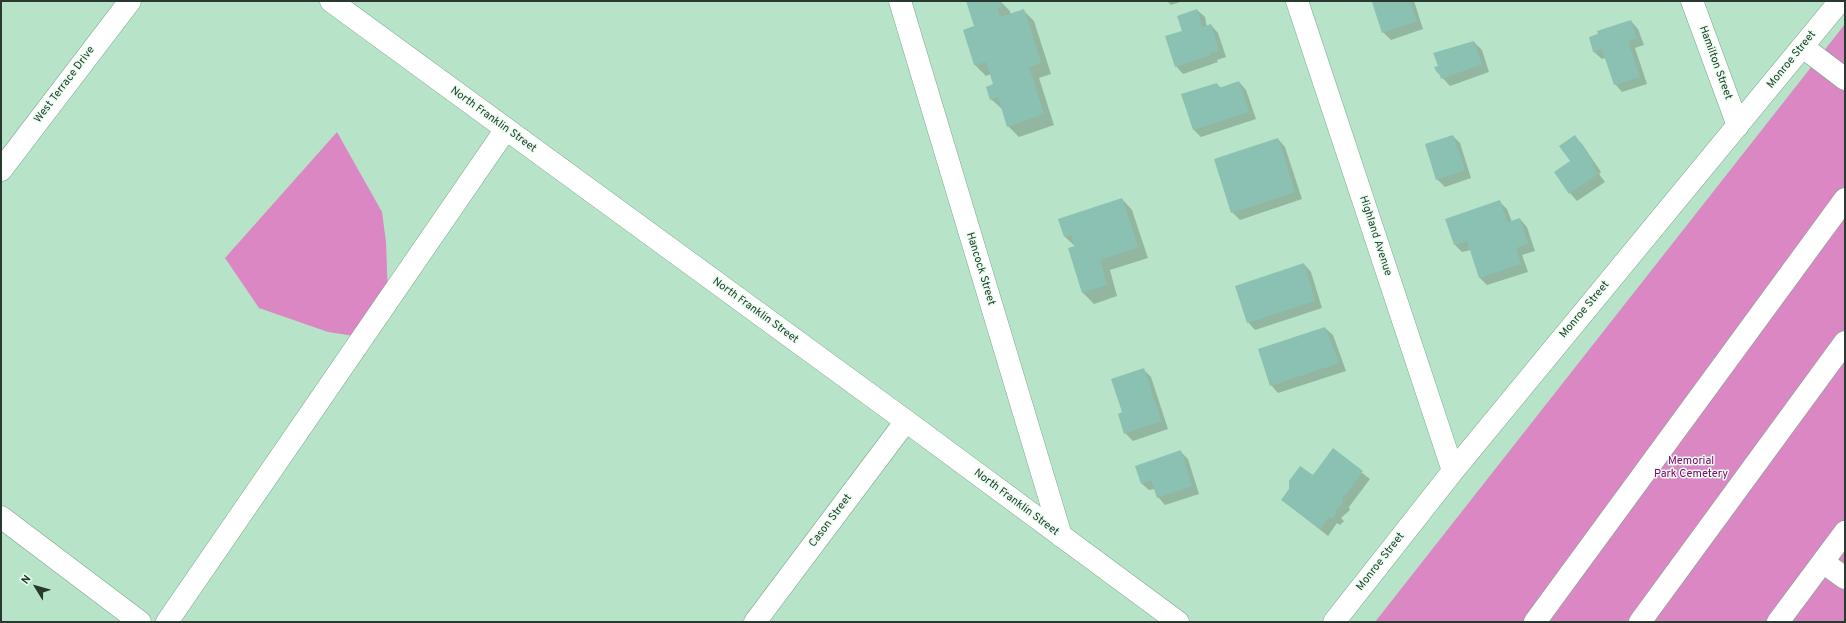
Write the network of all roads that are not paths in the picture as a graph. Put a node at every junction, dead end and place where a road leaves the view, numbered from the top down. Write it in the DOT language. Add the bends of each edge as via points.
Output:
graph roads {
  1 [pos="130,1"];
  2 [pos="331,1"];
  3 [pos="900,1"];
  4 [pos="1297,1"];
  5 [pos="1692,1"];
  6 [pos="1840,1"];
  7 [pos="1803,47"];
  8 [pos="1845,79"];
  9 [pos="1738,126"];
  10 [pos="506,129"];
  11 [pos="1,170"];
  12 [pos="1845,198"];
  13 [pos="1845,342"];
  14 [pos="906,421"];
  15 [pos="1453,470"];
  16 [pos="1,517"];
  17 [pos="1845,532"];
  18 [pos="1061,536"];
  19 [pos="1823,562"];
  20 [pos="1845,578"];
  21 [pos="140,622"];
  22 [pos="167,622"];
  23 [pos="755,622"];
  24 [pos="1178,622"];
  25 [pos="1334,622"];
  26 [pos="1535,622"];
  27 [pos="1640,622"];
  28 [pos="1778,622"];
  1 -- 11 [label="street, West Terrace Drive"];
  2 -- 10 [label="street, North Franklin Street"];
  3 -- 18 [label="street, Hancock Street"];
  4 -- 15 [label="street, Highland Avenue"];
  5 -- 9 [label="street, Hamilton Street"];
  6 -- 7 [label="street, Monroe Street"];
  7 -- 8 [label="street"];
  7 -- 9 [label="street, Monroe Street"];
  9 -- 15 [label="street, Monroe Street"];
  10 -- 14 [label="street, North Franklin Street"];
  10 -- 22 [label="street"];
  12 -- 26 [label="street"];
  13 -- 27 [label="street"];
  14 -- 18 [label="street, North Franklin Street"];
  14 -- 23 [label="street, Cason Street"];
  15 -- 25 [label="street, Monroe Street"];
  16 -- 21 [label="street"];
  17 -- 19 [label="street"];
  18 -- 24 [label="street, North Franklin Street"];
  19 -- 20 [label="street"];
  19 -- 28 [label="street"];
}
